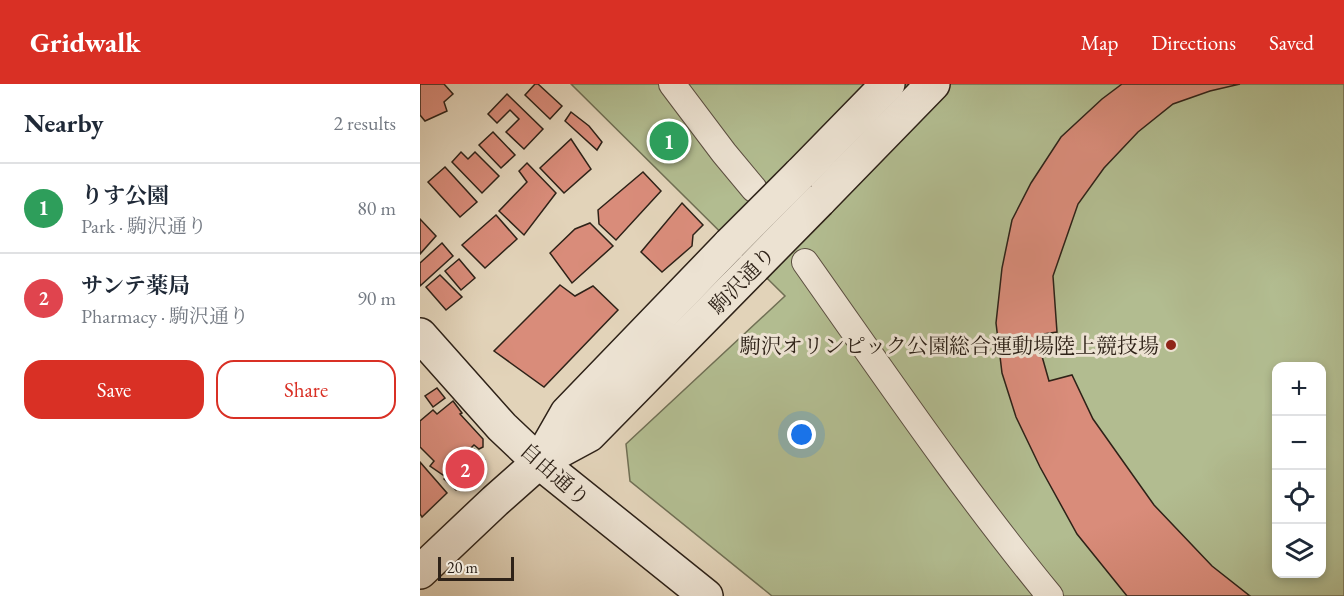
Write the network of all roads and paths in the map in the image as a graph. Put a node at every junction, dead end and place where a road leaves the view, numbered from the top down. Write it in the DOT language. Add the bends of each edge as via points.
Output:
graph roads {
  1 [pos="672,84"];
  2 [pos="888,84"];
  3 [pos="933,84"];
  4 [pos="754,189"];
  5 [pos="805,262"];
  6 [pos="420,335"];
  7 [pos="539,462"];
  8 [pos="420,572"];
  9 [pos="705,596"];
  10 [pos="1050,596"];
  1 -- 4 [label="street"];
  2 -- 7 [label="main road, 駒沢通り, bridge" via="567,413"];
  3 -- 7 [label="main road, 駒沢通り, bridge" via="589,435"];
  5 -- 10 [label="street" via="869,355"];
  6 -- 7 [label="main road, 自由通り" via="501,427"];
  7 -- 8 [label="main road, 駒沢通り"];
  7 -- 9 [label="main road, 自由通り"];
}
